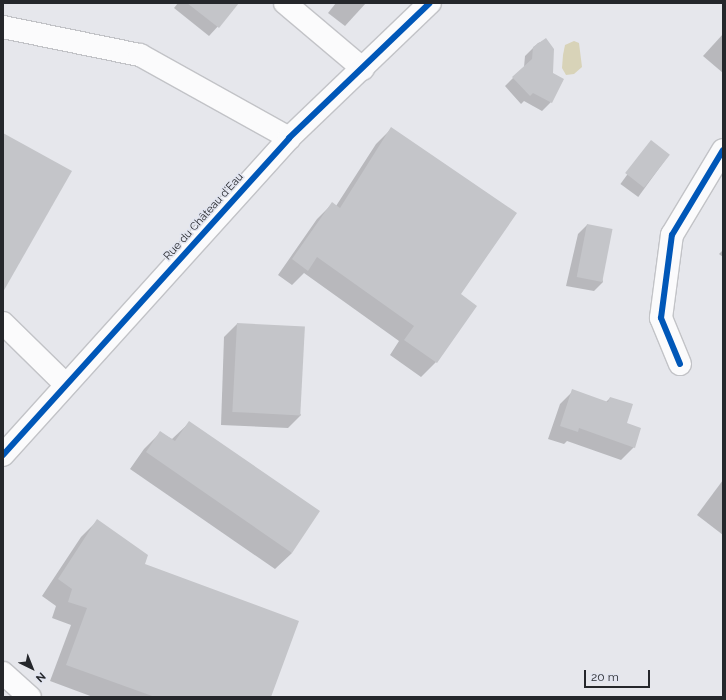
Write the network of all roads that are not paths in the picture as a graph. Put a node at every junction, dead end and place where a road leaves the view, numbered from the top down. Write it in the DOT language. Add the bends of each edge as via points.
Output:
graph roads {
  1 [pos="285,3"];
  2 [pos="430,3"];
  3 [pos="3,27"];
  4 [pos="363,69"];
  5 [pos="289,138"];
  6 [pos="723,150"];
  7 [pos="3,323"];
  8 [pos="680,364"];
  9 [pos="66,385"];
  10 [pos="3,455"];
  11 [pos="3,673"];
  12 [pos="30,697"];
  1 -- 4 [label="street"];
  2 -- 4 [label="street, Rue du Château d'Eau"];
  3 -- 5 [label="street" via="140,56"];
  4 -- 5 [label="street, Rue du Château d'Eau"];
  5 -- 9 [label="street, Rue du Château d'Eau"];
  6 -- 8 [label="street" via="672,235 661,318"];
  7 -- 9 [label="street"];
  9 -- 10 [label="street, Rue du Château d'Eau"];
  11 -- 12 [label="street"];
}
